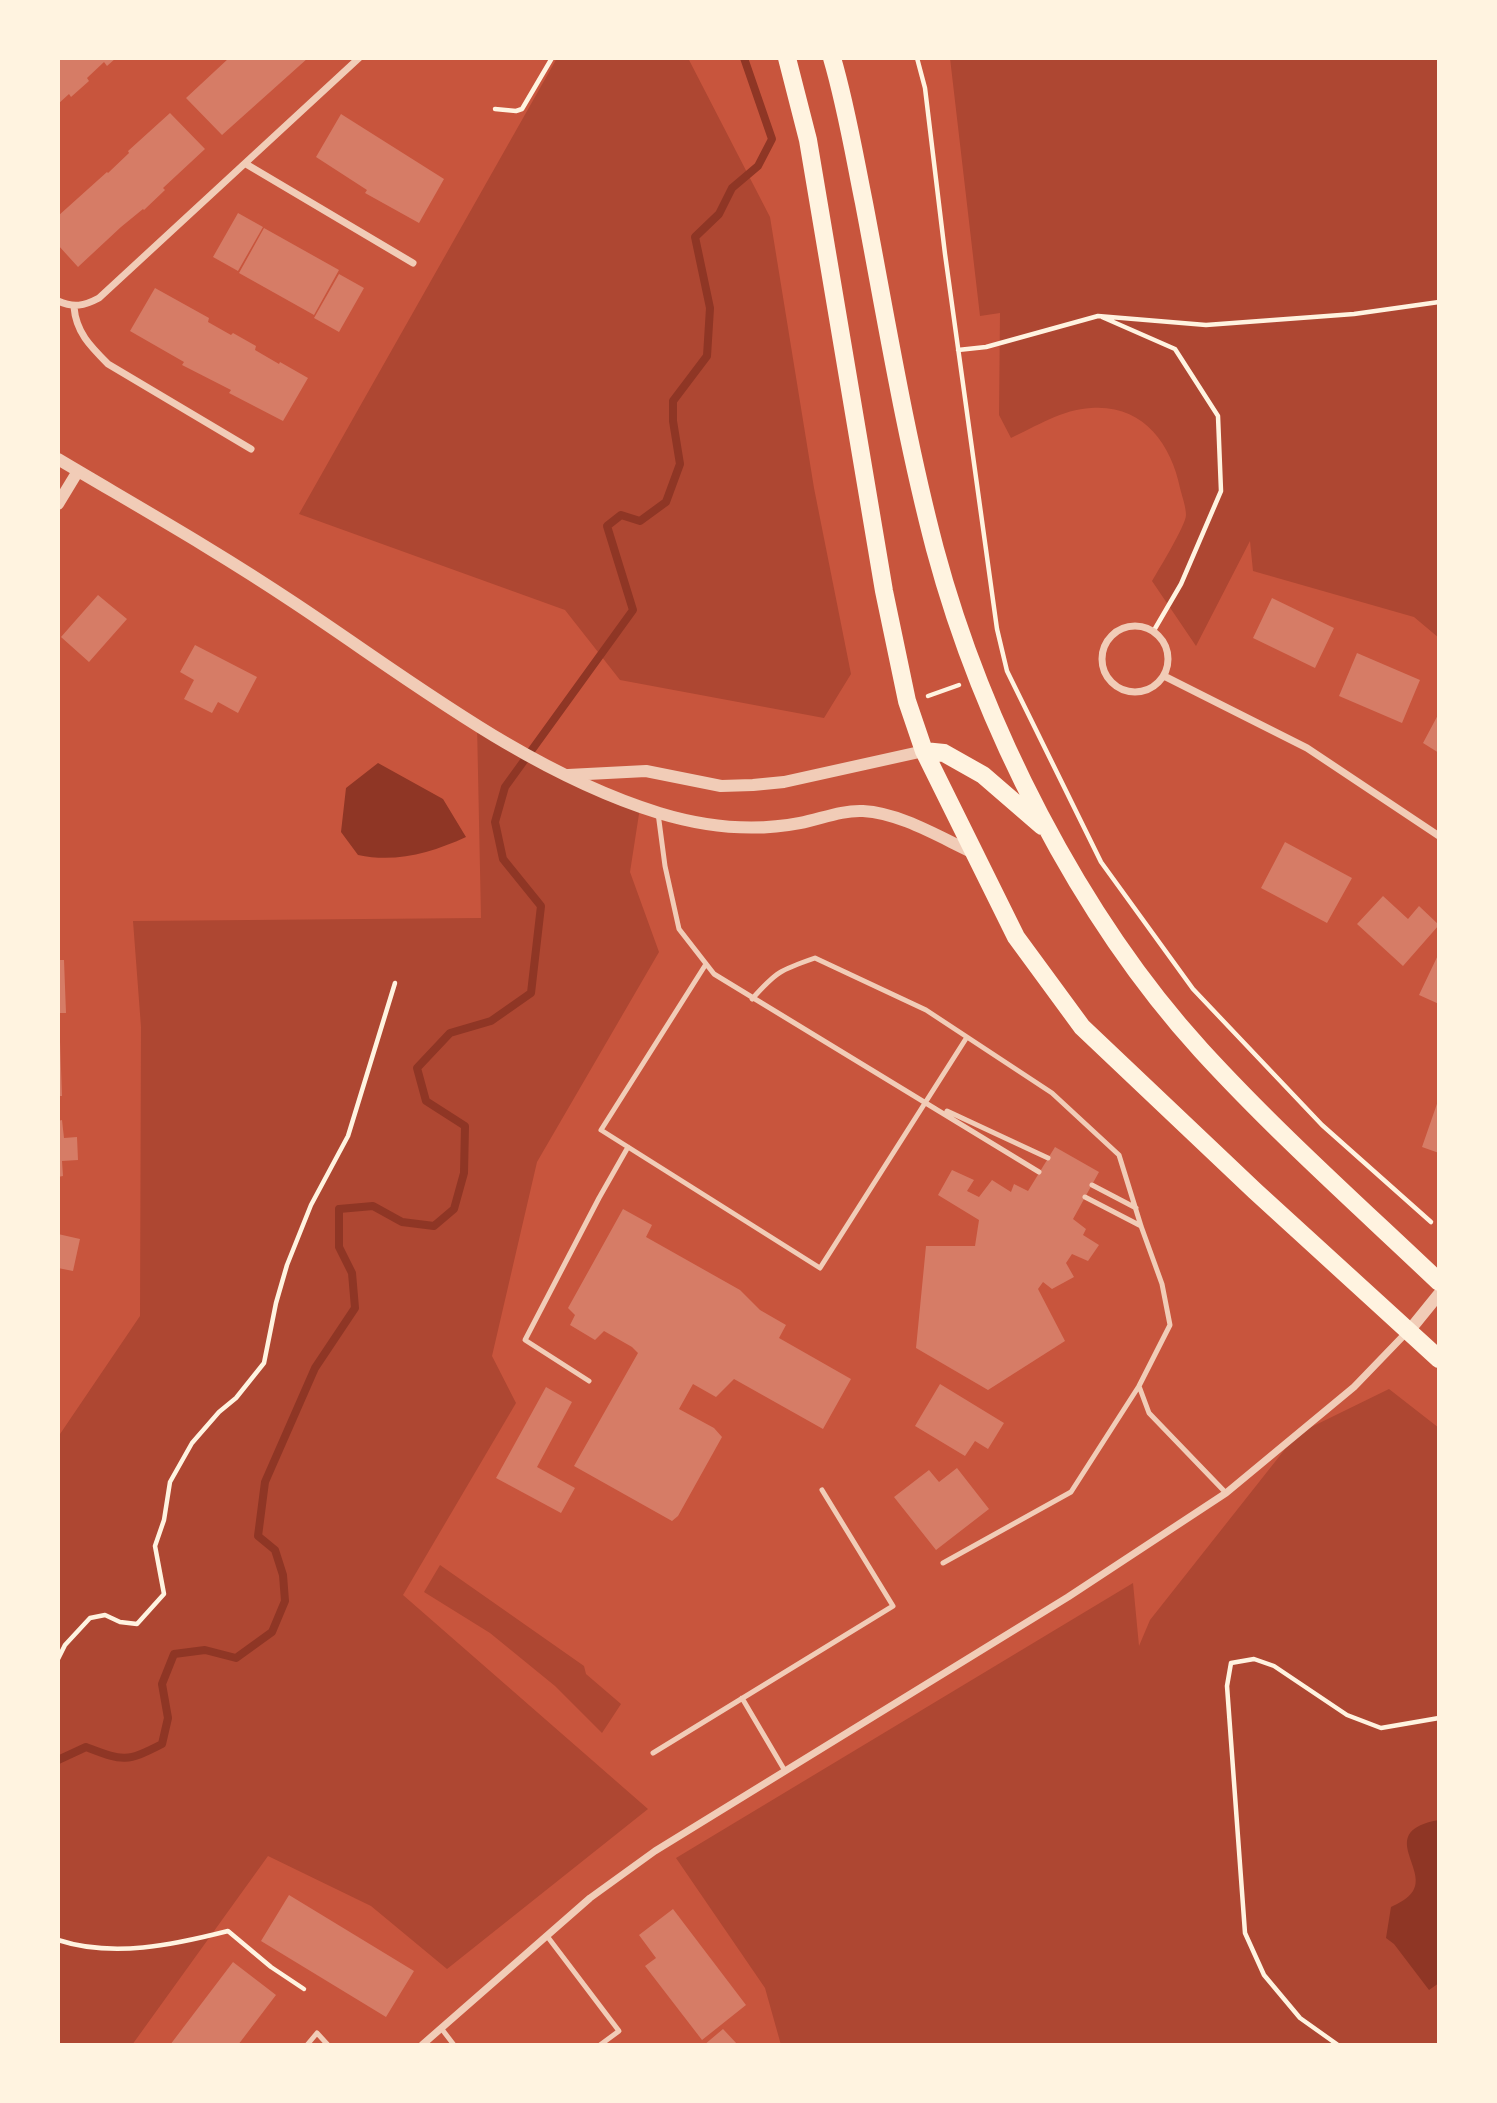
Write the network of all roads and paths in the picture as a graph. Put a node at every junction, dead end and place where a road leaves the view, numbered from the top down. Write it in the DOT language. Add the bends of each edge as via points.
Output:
graph roads {
  1 [pos="359,58"];
  2 [pos="552,58"];
  3 [pos="787,58"];
  4 [pos="832,58"];
  5 [pos="917,58"];
  6 [pos="495,109"];
  7 [pos="246,164"];
  8 [pos="412,263"];
  9 [pos="58,301"];
  10 [pos="1439,302"];
  11 [pos="74,307"];
  12 [pos="1098,316"];
  13 [pos="958,350"];
  14 [pos="251,449"];
  15 [pos="58,459"];
  16 [pos="78,471"];
  17 [pos="58,505"];
  18 [pos="1153,632"];
  19 [pos="1164,676"];
  20 [pos="963,684"];
  21 [pos="925,696"];
  22 [pos="924,751"];
  23 [pos="564,775"];
  24 [pos="659,813"];
  25 [pos="1049,832"];
  26 [pos="1439,836"];
  27 [pos="976,854"];
  28 [pos="706,964"];
  29 [pos="395,983"];
  30 [pos="752,999"];
  31 [pos="967,1037"];
  32 [pos="925,1101"];
  33 [pos="628,1147"];
  34 [pos="1048,1158"];
  35 [pos="1039,1172"];
  36 [pos="1092,1185"];
  37 [pos="1085,1197"];
  38 [pos="1136,1208"];
  39 [pos="1431,1222"];
  40 [pos="1141,1226"];
  41 [pos="1439,1282"];
  42 [pos="1439,1294"];
  43 [pos="1409,1331"];
  44 [pos="1439,1359"];
  45 [pos="589,1381"];
  46 [pos="1139,1386"];
  47 [pos="822,1490"];
  48 [pos="1226,1493"];
  49 [pos="943,1563"];
  50 [pos="58,1659"];
  51 [pos="742,1699"];
  52 [pos="1439,1718"];
  53 [pos="653,1753"];
  54 [pos="785,1771"];
  55 [pos="547,1936"];
  56 [pos="58,1940"];
  57 [pos="304,1989"];
  58 [pos="441,2028"];
  59 [pos="307,2045"];
  60 [pos="328,2045"];
  61 [pos="422,2045"];
  62 [pos="454,2045"];
  63 [pos="600,2045"];
  64 [pos="1338,2045"];
  1 -- 7 [label="street"];
  2 -- 6 [label="path" via="522,109"];
  3 -- 22 [label="main road" via="808,140 884,592 906,701"];
  4 -- 25 [label="main road" via="935,550 995,720"];
  5 -- 13 [label="path" via="925,88"];
  7 -- 8 [label="street"];
  7 -- 11 [label="street" via="99,298"];
  9 -- 11 [label="street"];
  10 -- 12 [label="path" via="1206,325"];
  11 -- 14 [label="street" via="80,331 108,364"];
  12 -- 13 [label="path" via="986,347"];
  12 -- 18 [label="path" via="1175,349 1218,416 1221,491 1181,584"];
  13 -- 39 [label="path" via="997,629 1007,671 1101,862 1193,989 1322,1125"];
  15 -- 16 [label="street"];
  16 -- 17 [label="street"];
  16 -- 23 [label="street" via="260,579 477,724"];
  18 -- 19 [label="street" via="1168,654"];
  18 -- 19 [label="street" via="1136,626 1124,628 1107,642 1103,665 1114,684 1135,692 1147,690"];
  19 -- 26 [label="street" via="1307,748"];
  20 -- 21 [label="path"];
  22 -- 23 [label="street" via="753,785 721,786 646,771"];
  22 -- 25 [label="main road" via="944,753 983,775"];
  22 -- 27 [label="main road"];
  23 -- 24 [label="street"];
  24 -- 27 [label="street" via="700,823 758,828 848,811 880,813"];
  24 -- 28 [label="lane" via="679,929"];
  25 -- 41 [label="main road" via="1123,953 1200,1049"];
  27 -- 43 [label="main road" via="1016,937 1082,1027"];
  28 -- 30 [label="lane"];
  28 -- 33 [label="lane" via="601,1130"];
  29 -- 50 [label="path" via="348,1136 311,1205 287,1265 264,1363 192,1443 170,1482 155,1546 164,1594 137,1624 105,1615 90,1618"];
  30 -- 31 [label="lane" via="783,969 815,958 926,1010"];
  30 -- 32 [label="lane"];
  31 -- 32 [label="lane"];
  31 -- 38 [label="lane" via="1052,1093 1119,1155"];
  32 -- 33 [label="lane" via="820,1268"];
  32 -- 34 [label="lane"];
  32 -- 35 [label="lane"];
  33 -- 45 [label="lane" via="525,1340"];
  36 -- 38 [label="lane"];
  37 -- 40 [label="lane"];
  38 -- 40 [label="lane"];
  40 -- 46 [label="lane" via="1162,1284 1170,1325"];
  42 -- 43 [label="street"];
  43 -- 44 [label="main road"];
  43 -- 48 [label="street" via="1354,1387"];
  46 -- 48 [label="lane" via="1149,1413"];
  46 -- 49 [label="lane" via="1071,1492"];
  47 -- 51 [label="lane" via="894,1606"];
  48 -- 54 [label="street" via="1068,1597"];
  51 -- 53 [label="lane"];
  51 -- 54 [label="lane"];
  52 -- 64 [label="path" via="1381,1728 1346,1715 1274,1666 1254,1659 1231,1662 1227,1686 1245,1933 1264,1975 1300,2018"];
  54 -- 55 [label="street" via="655,1851"];
  55 -- 58 [label="street"];
  55 -- 63 [label="lane" via="620,2031"];
  56 -- 57 [label="path" via="147,1948 228,1931"];
  58 -- 61 [label="street"];
  58 -- 62 [label="lane"];
  59 -- 60 [label="lane" via="317,2033"];
}
